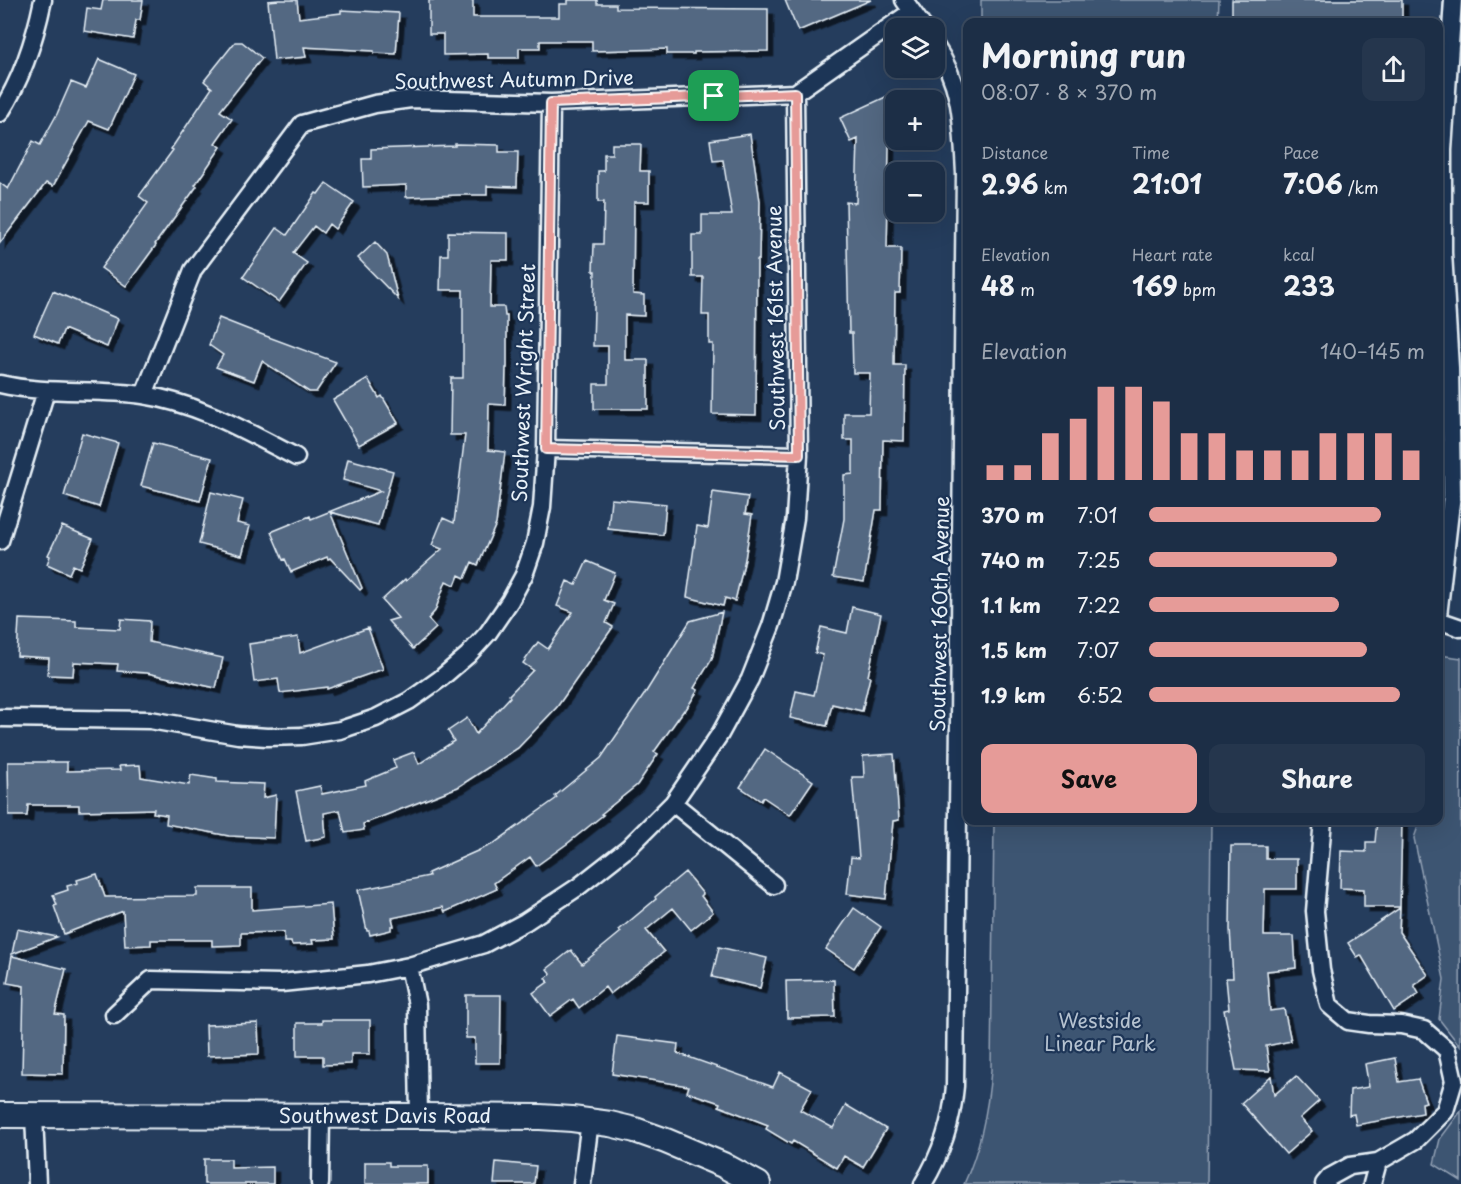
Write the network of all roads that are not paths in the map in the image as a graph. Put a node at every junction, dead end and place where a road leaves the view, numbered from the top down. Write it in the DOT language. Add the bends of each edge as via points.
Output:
graph roads {
  1 [pos="43,0"];
  2 [pos="1453,0"];
  3 [pos="908,6"];
  4 [pos="945,62"];
  5 [pos="795,93"];
  6 [pos="551,103"];
  7 [pos="0,113"];
  8 [pos="963,138"];
  9 [pos="1443,150"];
  10 [pos="1443,150"];
  11 [pos="1443,230"];
  12 [pos="1443,230"];
  13 [pos="1443,253"];
  14 [pos="1443,253"];
  15 [pos="0,384"];
  16 [pos="46,391"];
  17 [pos="144,395"];
  18 [pos="546,449"];
  19 [pos="799,455"];
  20 [pos="296,457"];
  21 [pos="0,541"];
  22 [pos="1443,574"];
  23 [pos="1461,616"];
  24 [pos="1443,618"];
  25 [pos="1443,620"];
  26 [pos="1461,628"];
  27 [pos="963,669"];
  28 [pos="0,718"];
  29 [pos="673,803"];
  30 [pos="1323,825"];
  31 [pos="774,885"];
  32 [pos="409,966"];
  33 [pos="114,1015"];
  34 [pos="0,1114"];
  35 [pos="34,1115"];
  36 [pos="321,1115"];
  37 [pos="419,1116"];
  38 [pos="590,1121"];
  39 [pos="1378,1162"];
  40 [pos="37,1184"];
  41 [pos="320,1184"];
  42 [pos="582,1184"];
  43 [pos="758,1184"];
  44 [pos="923,1184"];
  45 [pos="1324,1184"];
  46 [pos="1372,1184"];
  1 -- 7 [label="street" via="23,68"];
  2 -- 9 [label="street"];
  3 -- 5 [label="street"];
  4 -- 8 [label="street, Southwest 160th Avenue" via="956,91"];
  5 -- 6 [label="street, Southwest Autumn Drive"];
  5 -- 19 [label="street, Southwest 161st Avenue"];
  6 -- 17 [label="street, Southwest Autumn Drive" via="411,99 375,104 302,124 193,270"];
  6 -- 18 [label="street, Southwest Wright Street"];
  10 -- 11 [label="street"];
  12 -- 13 [label="street"];
  14 -- 22 [label="street" via="1452,494"];
  15 -- 16 [label="street"];
  16 -- 17 [label="street"];
  16 -- 21 [label="street"];
  17 -- 20 [label="street" via="221,418"];
  18 -- 19 [label="street"];
  18 -- 28 [label="street, Southwest Wright Street" via="535,543 510,601 488,633 440,680 376,718 340,730 267,737 150,720"];
  19 -- 29 [label="street, Southwest 161st Avenue" via="795,518 784,582 771,626 750,680 720,734"];
  23 -- 24 [label="street"];
  25 -- 26 [label="street"];
  27 -- 44 [label="street, Southwest 160th Avenue" via="956,1086 950,1125"];
  29 -- 31 [label="street"];
  29 -- 32 [label="street, Southwest 161st Avenue" via="595,874 525,922 484,944"];
  30 -- 39 [label="street" via="1315,911 1329,1005 1348,1021 1401,1024 1424,1030 1447,1050 1454,1081 1445,1111 1416,1140"];
  32 -- 33 [label="street, Southwest 161st Avenue" via="281,983 152,980"];
  32 -- 37 [label="street" via="417,1005"];
  34 -- 35 [label="street, Southwest Davis Road"];
  35 -- 36 [label="street, Southwest Davis Road"];
  35 -- 40 [label="street"];
  36 -- 37 [label="street, Southwest Davis Road"];
  36 -- 41 [label="street"];
  37 -- 38 [label="street, Southwest Davis Road"];
  38 -- 42 [label="street"];
  38 -- 43 [label="street, Southwest Davis Road" via="666,1141"];
  39 -- 45 [label="street" via="1350,1166 1330,1176"];
  39 -- 46 [label="street"];
}
